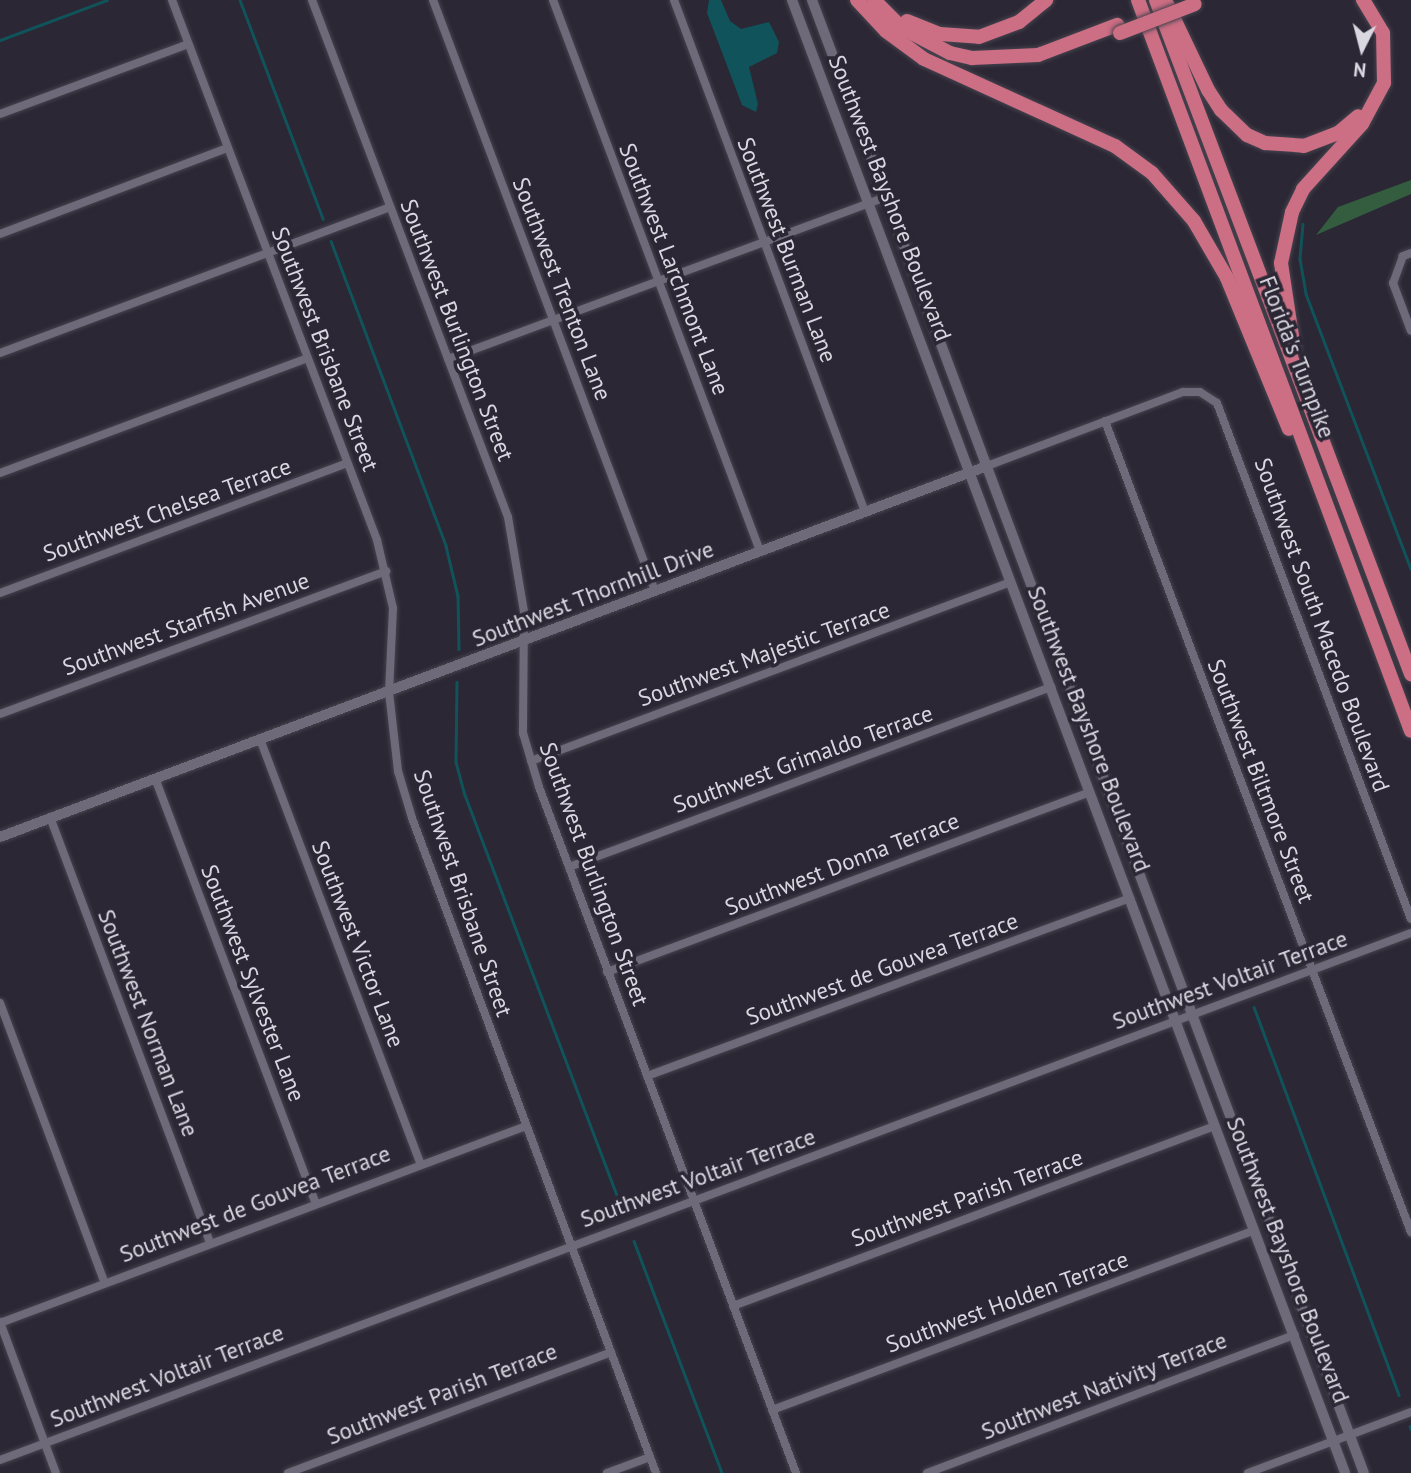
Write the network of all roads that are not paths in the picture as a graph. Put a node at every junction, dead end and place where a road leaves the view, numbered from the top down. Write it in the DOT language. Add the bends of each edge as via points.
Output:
graph roads {
  1 [pos="172,0"];
  2 [pos="312,0"];
  3 [pos="433,0"];
  4 [pos="553,0"];
  5 [pos="674,0"];
  6 [pos="792,0"];
  7 [pos="811,0"];
  8 [pos="857,0"];
  9 [pos="874,0"];
  10 [pos="881,0"];
  11 [pos="1046,0"];
  12 [pos="1138,0"];
  13 [pos="1156,0"];
  14 [pos="1165,0"];
  15 [pos="1353,0"];
  16 [pos="1363,0"];
  17 [pos="1194,1"];
  18 [pos="1118,29"];
  19 [pos="188,44"];
  20 [pos="905,47"];
  21 [pos="0,114"];
  22 [pos="228,148"];
  23 [pos="885,197"];
  24 [pos="869,202"];
  25 [pos="390,207"];
  26 [pos="0,234"];
  27 [pos="763,240"];
  28 [pos="268,251"];
  29 [pos="1411,253"];
  30 [pos="658,281"];
  31 [pos="553,320"];
  32 [pos="1411,331"];
  33 [pos="0,353"];
  34 [pos="307,358"];
  35 [pos="448,359"];
  36 [pos="1302,385"];
  37 [pos="1200,392"];
  38 [pos="1105,421"];
  39 [pos="347,463"];
  40 [pos="987,466"];
  41 [pos="0,473"];
  42 [pos="970,473"];
  43 [pos="865,512"];
  44 [pos="1330,516"];
  45 [pos="760,551"];
  46 [pos="386,571"];
  47 [pos="1011,582"];
  48 [pos="655,591"];
  49 [pos="0,593"];
  50 [pos="1019,602"];
  51 [pos="524,640"];
  52 [pos="1058,656"];
  53 [pos="1411,674"];
  54 [pos="1051,687"];
  55 [pos="389,692"];
  56 [pos="0,714"];
  57 [pos="1411,731"];
  58 [pos="261,738"];
  59 [pos="1096,756"];
  60 [pos="531,761"];
  61 [pos="155,778"];
  62 [pos="1090,792"];
  63 [pos="50,817"];
  64 [pos="0,837"];
  65 [pos="569,867"];
  66 [pos="1130,898"];
  67 [pos="1411,919"];
  68 [pos="1411,933"];
  69 [pos="1312,969"];
  70 [pos="607,972"];
  71 [pos="0,1003"];
  72 [pos="1192,1014"];
  73 [pos="1176,1020"];
  74 [pos="647,1076"];
  75 [pos="526,1126"];
  76 [pos="1215,1126"];
  77 [pos="1222,1144"];
  78 [pos="420,1163"];
  79 [pos="693,1200"];
  80 [pos="315,1202"];
  81 [pos="1268,1216"];
  82 [pos="1255,1230"];
  83 [pos="1411,1232"];
  84 [pos="211,1243"];
  85 [pos="571,1246"];
  86 [pos="104,1281"];
  87 [pos="733,1306"];
  88 [pos="1303,1308"];
  89 [pos="0,1323"];
  90 [pos="1295,1335"];
  91 [pos="611,1352"];
  92 [pos="772,1410"];
  93 [pos="1411,1412"];
  94 [pos="1351,1436"];
  95 [pos="1333,1441"];
  96 [pos="45,1443"];
  97 [pos="650,1457"];
  98 [pos="0,1460"];
  99 [pos="56,1473"];
  100 [pos="288,1473"];
  101 [pos="607,1473"];
  102 [pos="656,1473"];
  103 [pos="796,1473"];
  104 [pos="927,1473"];
  105 [pos="1248,1473"];
  106 [pos="1345,1473"];
  107 [pos="1364,1473"];
  1 -- 19 [label="street, Southwest Brisbane Street"];
  2 -- 25 [label="street, Southwest Burlington Street"];
  3 -- 31 [label="street, Southwest Trenton Lane"];
  4 -- 30 [label="street, Southwest Larchmont Lane"];
  5 -- 27 [label="street, Southwest Burman Lane"];
  6 -- 24 [label="main road, Southwest Bayshore Boulevard"];
  7 -- 23 [label="main road, Southwest Bayshore Boulevard"];
  8 -- 20 [label="highway"];
  9 -- 18 [label="highway" via="902,28 950,53 972,58 1038,55"];
  10 -- 11 [label="highway" via="925,30 979,37 1019,22"];
  12 -- 44 [label="highway, Florida's Turnpike"];
  13 -- 36 [label="highway, Florida's Turnpike"];
  14 -- 15 [label="highway" via="1221,110 1247,135 1286,147 1338,134 1367,103 1376,80 1377,58 1374,36"];
  16 -- 36 [label="highway" via="1382,33 1384,83 1362,124 1303,189 1283,240 1281,286"];
  17 -- 18 [label="highway, bridge"];
  18 -- 20 [label="highway" via="1015,68 972,66"];
  19 -- 21 [label="street"];
  19 -- 22 [label="street, Southwest Brisbane Street"];
  20 -- 44 [label="highway" via="1115,146 1174,196 1227,278"];
  22 -- 26 [label="street"];
  22 -- 28 [label="street, Southwest Brisbane Street"];
  23 -- 24 [label="street"];
  23 -- 40 [label="main road, Southwest Bayshore Boulevard"];
  24 -- 27 [label="street"];
  24 -- 42 [label="main road, Southwest Bayshore Boulevard"];
  25 -- 28 [label="street"];
  25 -- 35 [label="street, Southwest Burlington Street"];
  27 -- 30 [label="street"];
  27 -- 43 [label="street, Southwest Burman Lane"];
  28 -- 33 [label="street"];
  28 -- 34 [label="street, Southwest Brisbane Street"];
  29 -- 32 [label="street" via="1403,256 1393,282"];
  30 -- 31 [label="street"];
  30 -- 45 [label="street, Southwest Larchmont Lane"];
  31 -- 35 [label="street"];
  31 -- 48 [label="street, Southwest Trenton Lane"];
  34 -- 39 [label="street, Southwest Brisbane Street"];
  34 -- 41 [label="street"];
  35 -- 51 [label="street, Southwest Burlington Street" via="508,517 521,576"];
  36 -- 53 [label="highway, Florida's Turnpike"];
  37 -- 38 [label="street, Southwest Thornhill Drive" via="1183,392"];
  37 -- 67 [label="street, Southwest South Macedo Boulevard" via="1217,403 1226,419"];
  38 -- 40 [label="street, Southwest Thornhill Drive"];
  38 -- 69 [label="street, Southwest Biltmore Street"];
  39 -- 46 [label="street, Southwest Brisbane Street"];
  39 -- 49 [label="street, Southwest Chelsea Terrace"];
  40 -- 42 [label="street, Southwest Thornhill Drive"];
  40 -- 52 [label="main road, Southwest Bayshore Boulevard"];
  42 -- 43 [label="street, Southwest Thornhill Drive"];
  42 -- 47 [label="main road, Southwest Bayshore Boulevard"];
  43 -- 45 [label="street, Southwest Thornhill Drive"];
  44 -- 57 [label="highway, Florida's Turnpike"];
  45 -- 48 [label="street, Southwest Thornhill Drive"];
  46 -- 55 [label="street, Southwest Brisbane Street" via="394,643"];
  46 -- 56 [label="street, Southwest Starfish Avenue"];
  47 -- 50 [label="main road, Southwest Bayshore Boulevard"];
  47 -- 60 [label="street, Southwest Majestic Terrace"];
  48 -- 51 [label="street, Southwest Thornhill Drive"];
  50 -- 52 [label="main road" via="1026,606 1044,652"];
  50 -- 54 [label="main road, Southwest Bayshore Boulevard"];
  51 -- 55 [label="street, Southwest Thornhill Drive"];
  51 -- 60 [label="street, Southwest Burlington Street" via="523,733"];
  52 -- 59 [label="main road, Southwest Bayshore Boulevard"];
  54 -- 59 [label="main road" via="1068,699 1086,750"];
  54 -- 62 [label="main road, Southwest Bayshore Boulevard"];
  54 -- 65 [label="street, Southwest Grimaldo Terrace"];
  55 -- 58 [label="street, Southwest Thornhill Drive"];
  55 -- 75 [label="street, Southwest Brisbane Street" via="398,771 412,818"];
  58 -- 61 [label="street, Southwest Thornhill Drive"];
  58 -- 78 [label="street, Southwest Victor Lane"];
  59 -- 72 [label="main road, Southwest Bayshore Boulevard"];
  60 -- 65 [label="street, Southwest Burlington Street"];
  61 -- 63 [label="street, Southwest Thornhill Drive"];
  61 -- 80 [label="street, Southwest Sylvester Lane"];
  62 -- 66 [label="main road, Southwest Bayshore Boulevard"];
  62 -- 70 [label="street, Southwest Donna Terrace"];
  63 -- 64 [label="street, Southwest Thornhill Drive"];
  63 -- 84 [label="street, Southwest Norman Lane"];
  65 -- 70 [label="street, Southwest Burlington Street"];
  66 -- 73 [label="main road, Southwest Bayshore Boulevard"];
  66 -- 74 [label="street, Southwest de Gouvea Terrace"];
  68 -- 69 [label="street, Southwest Voltair Terrace"];
  69 -- 72 [label="street, Southwest Voltair Terrace"];
  69 -- 83 [label="street, Southwest Biltmore Street"];
  70 -- 74 [label="street, Southwest Burlington Street"];
  71 -- 86 [label="street"];
  72 -- 73 [label="street, Southwest Voltair Terrace"];
  72 -- 81 [label="main road, Southwest Bayshore Boulevard"];
  73 -- 76 [label="main road, Southwest Bayshore Boulevard"];
  73 -- 79 [label="street, Southwest Voltair Terrace"];
  74 -- 79 [label="street, Southwest Burlington Street"];
  75 -- 78 [label="street, Southwest de Gouvea Terrace"];
  75 -- 85 [label="street, Southwest Brisbane Street"];
  76 -- 77 [label="main road, Southwest Bayshore Boulevard"];
  76 -- 87 [label="street, Southwest Parish Terrace"];
  77 -- 81 [label="main road" via="1231,1149 1255,1214"];
  77 -- 82 [label="main road, Southwest Bayshore Boulevard"];
  78 -- 80 [label="street, Southwest de Gouvea Terrace"];
  79 -- 85 [label="street, Southwest Voltair Terrace"];
  79 -- 87 [label="street, Southwest Burlington Street"];
  80 -- 84 [label="street, Southwest de Gouvea Terrace"];
  81 -- 88 [label="main road, Southwest Bayshore Boulevard"];
  82 -- 88 [label="main road" via="1273,1245 1294,1303"];
  82 -- 90 [label="main road, Southwest Bayshore Boulevard"];
  82 -- 92 [label="street, Southwest Holden Terrace"];
  84 -- 86 [label="street, Southwest de Gouvea Terrace"];
  85 -- 91 [label="street, Southwest Brisbane Street"];
  85 -- 96 [label="street, Southwest Voltair Terrace"];
  86 -- 89 [label="street, Southwest de Gouvea Terrace"];
  87 -- 92 [label="street, Southwest Burlington Street"];
  88 -- 94 [label="main road, Southwest Bayshore Boulevard"];
  89 -- 96 [label="street"];
  90 -- 95 [label="main road, Southwest Bayshore Boulevard"];
  90 -- 104 [label="street, Southwest Nativity Terrace"];
  91 -- 97 [label="street, Southwest Brisbane Street"];
  91 -- 100 [label="street, Southwest Parish Terrace"];
  92 -- 103 [label="street, Southwest Burlington Street"];
  93 -- 94 [label="street"];
  94 -- 95 [label="street"];
  94 -- 107 [label="main road, Southwest Bayshore Boulevard"];
  95 -- 105 [label="street"];
  95 -- 106 [label="main road, Southwest Bayshore Boulevard"];
  96 -- 98 [label="street, Southwest Voltair Terrace"];
  96 -- 99 [label="street"];
  97 -- 101 [label="street"];
  97 -- 102 [label="street, Southwest Brisbane Street"];
}
